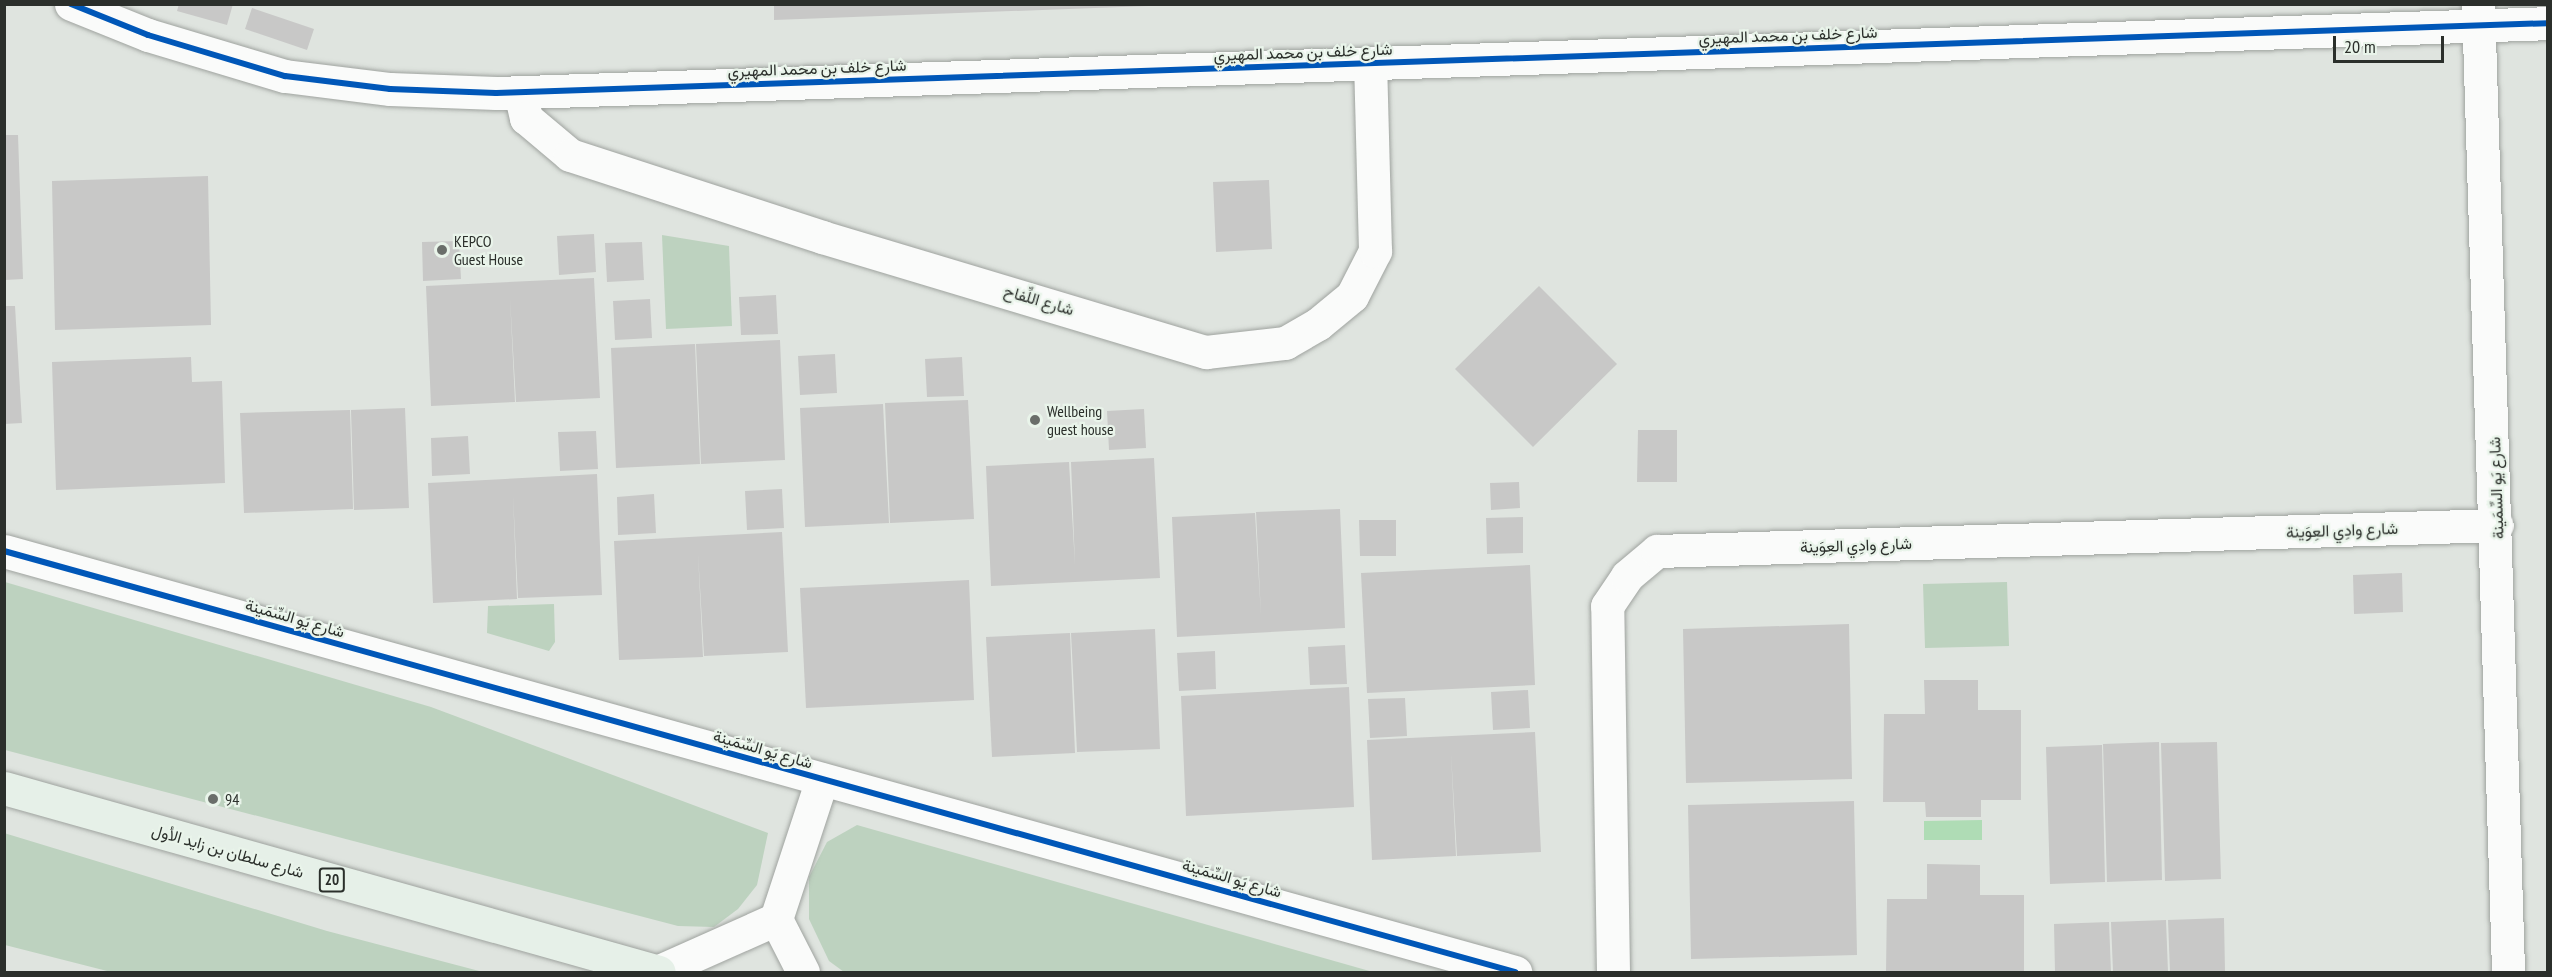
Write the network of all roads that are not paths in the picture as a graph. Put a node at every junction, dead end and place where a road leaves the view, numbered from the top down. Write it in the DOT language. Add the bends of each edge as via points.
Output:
graph roads {
  1 [pos="71,4"];
  2 [pos="2479,15"];
  3 [pos="2547,23"];
  4 [pos="1370,63"];
  5 [pos="520,92"];
  6 [pos="2497,525"];
  7 [pos="4,551"];
  8 [pos="822,779"];
  9 [pos="4,788"];
  10 [pos="776,919"];
  11 [pos="658,972"];
  12 [pos="803,972"];
  13 [pos="1515,972"];
  14 [pos="1613,972"];
  15 [pos="2508,972"];
  1 -- 5 [label="street, شارع خلف بن محمد المهيري" via="147,35 285,76 390,89"];
  2 -- 3 [label="street, شارع خلف بن محمد المهيري"];
  2 -- 4 [label="street, شارع خلف بن محمد المهيري"];
  2 -- 6 [label="street, شارع يَو السِّمَينة"];
  4 -- 5 [label="street, شارع خلف بن محمد المهيري"];
  4 -- 5 [label="street, شارع اللِّفاح" via="1375,251 1352,296 1318,324 1285,343 1206,352 822,237 570,155 526,118"];
  6 -- 14 [label="street, شارع وادِي العِوَينة" via="1657,551 1627,576 1607,606"];
  6 -- 15 [label="street, شارع يَو السِّمَينة"];
  7 -- 8 [label="street, شارع يَو السِّمَينة"];
  8 -- 10 [label="street, شارع يَو السِّمَينة"];
  8 -- 13 [label="street, شارع يَو السِّمَينة"];
  9 -- 11 [label="main road, شارع سلطان بن زايد الأول / 20"];
  10 -- 11 [label="street"];
  10 -- 12 [label="street"];
}
